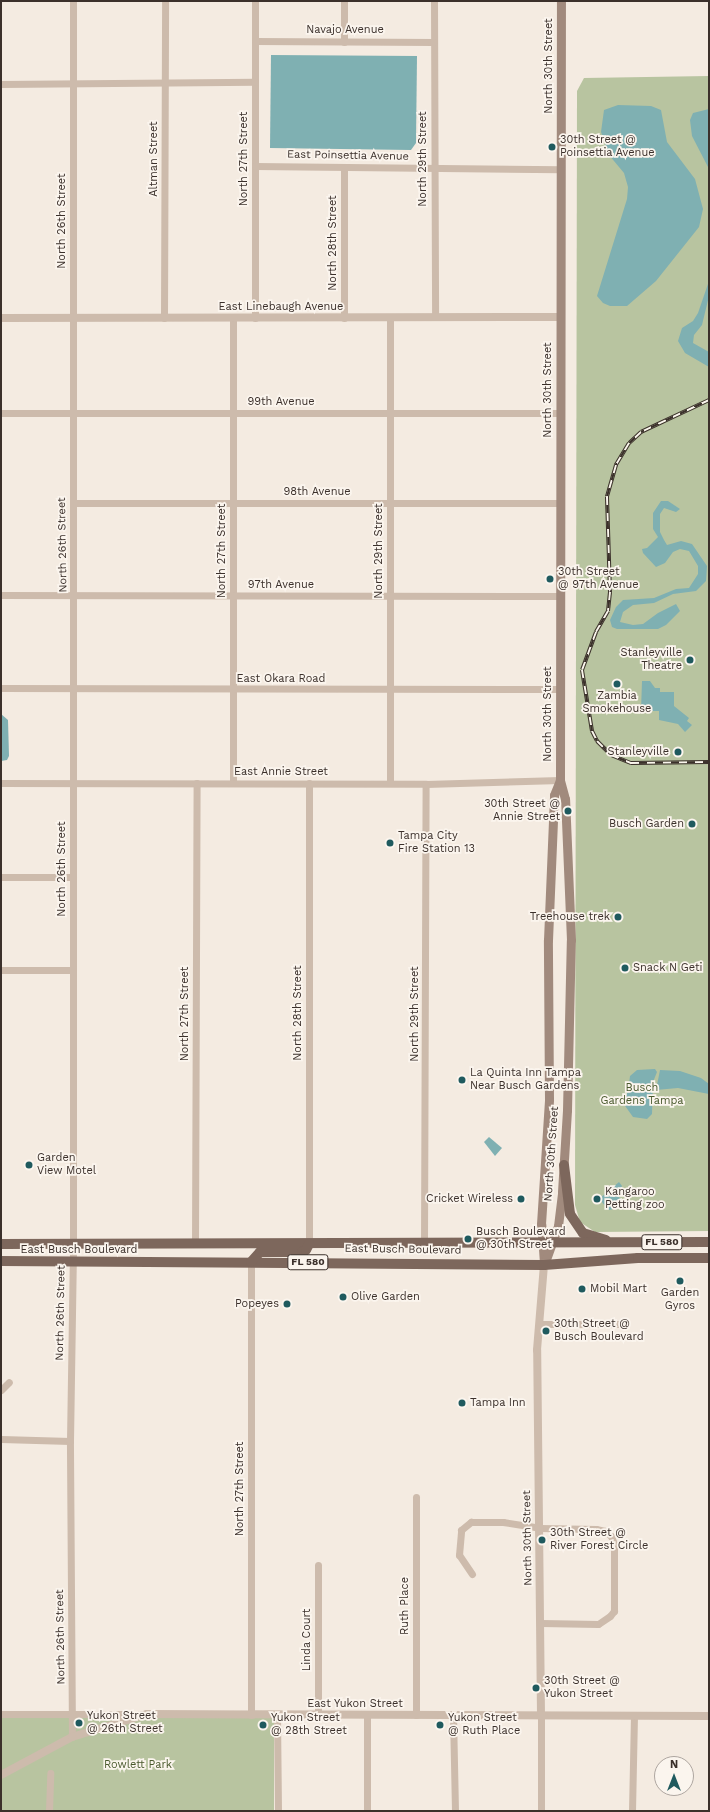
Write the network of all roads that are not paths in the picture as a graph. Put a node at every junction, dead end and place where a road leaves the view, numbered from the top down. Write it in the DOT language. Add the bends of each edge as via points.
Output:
graph roads {
  1 [pos="73,1"];
  2 [pos="164,1"];
  3 [pos="255,1"];
  4 [pos="344,1"];
  5 [pos="434,1"];
  6 [pos="561,1"];
  7 [pos="256,40"];
  8 [pos="344,42"];
  9 [pos="434,42"];
  10 [pos="254,82"];
  11 [pos="1,84"];
  12 [pos="73,84"];
  13 [pos="165,84"];
  14 [pos="254,166"];
  15 [pos="344,168"];
  16 [pos="434,168"];
  17 [pos="561,169"];
  18 [pos="560,316"];
  19 [pos="435,317"];
  20 [pos="1,318"];
  21 [pos="73,318"];
  22 [pos="164,318"];
  23 [pos="233,318"];
  24 [pos="255,318"];
  25 [pos="344,318"];
  26 [pos="390,318"];
  27 [pos="1,413"];
  28 [pos="232,413"];
  29 [pos="390,413"];
  30 [pos="560,413"];
  31 [pos="71,414"];
  32 [pos="73,503"];
  33 [pos="232,503"];
  34 [pos="560,503"];
  35 [pos="390,504"];
  36 [pos="1,594"];
  37 [pos="74,594"];
  38 [pos="233,596"];
  39 [pos="390,596"];
  40 [pos="560,596"];
  41 [pos="1,688"];
  42 [pos="73,688"];
  43 [pos="233,689"];
  44 [pos="560,689"];
  45 [pos="391,690"];
  46 [pos="560,780"];
  47 [pos="1,783"];
  48 [pos="73,783"];
  49 [pos="197,783"];
  50 [pos="233,783"];
  51 [pos="309,783"];
  52 [pos="390,783"];
  53 [pos="426,784"];
  54 [pos="1,877"];
  55 [pos="73,877"];
  56 [pos="1,970"];
  57 [pos="73,970"];
  58 [pos="564,1166"];
  59 [pos="709,1242"];
  60 [pos="616,1243"];
  61 [pos="1,1244"];
  62 [pos="73,1244"];
  63 [pos="195,1244"];
  64 [pos="309,1244"];
  65 [pos="424,1244"];
  66 [pos="541,1244"];
  67 [pos="552,1244"];
  68 [pos="709,1258"];
  69 [pos="1,1262"];
  70 [pos="73,1262"];
  71 [pos="251,1262"];
  72 [pos="544,1265"];
  73 [pos="540,1324"];
  74 [pos="619,1324"];
  75 [pos="9,1382"];
  76 [pos="1,1390"];
  77 [pos="1,1439"];
  78 [pos="70,1441"];
  79 [pos="416,1497"];
  80 [pos="540,1528"];
  81 [pos="318,1565"];
  82 [pos="472,1574"];
  83 [pos="542,1623"];
  84 [pos="1,1714"];
  85 [pos="73,1714"];
  86 [pos="147,1714"];
  87 [pos="318,1714"];
  88 [pos="367,1714"];
  89 [pos="251,1715"];
  90 [pos="277,1715"];
  91 [pos="416,1715"];
  92 [pos="453,1715"];
  93 [pos="541,1715"];
  94 [pos="709,1716"];
  95 [pos="634,1717"];
  96 [pos="72,1737"];
  97 [pos="50,1773"];
  98 [pos="1,1775"];
  99 [pos="49,1811"];
  100 [pos="278,1811"];
  101 [pos="367,1811"];
  102 [pos="455,1811"];
  103 [pos="541,1811"];
  104 [pos="632,1811"];
  1 -- 12 [label="street, North 26th Street"];
  2 -- 13 [label="street, Altman Street"];
  3 -- 7 [label="street, North 27th Street"];
  4 -- 8 [label="street"];
  5 -- 9 [label="street, North 29th Street"];
  6 -- 17 [label="main road, North 30th Street"];
  7 -- 8 [label="street, Navajo Avenue"];
  7 -- 10 [label="street, North 27th Street"];
  8 -- 9 [label="street, Navajo Avenue"];
  9 -- 16 [label="street, North 29th Street"];
  10 -- 13 [label="street"];
  10 -- 14 [label="street, North 27th Street"];
  11 -- 12 [label="street"];
  12 -- 13 [label="street"];
  12 -- 21 [label="street, North 26th Street"];
  13 -- 22 [label="street, Altman Street"];
  14 -- 15 [label="street, East Poinsettia Avenue"];
  14 -- 24 [label="street, North 27th Street"];
  15 -- 16 [label="street, East Poinsettia Avenue"];
  15 -- 25 [label="street, North 28th Street"];
  16 -- 17 [label="street, East Poinsettia Avenue"];
  16 -- 19 [label="street, North 29th Street"];
  17 -- 18 [label="main road, North 30th Street"];
  18 -- 19 [label="street, East Linebaugh Avenue"];
  18 -- 30 [label="main road, North 30th Street"];
  19 -- 26 [label="street, East Linebaugh Avenue"];
  20 -- 21 [label="street, East Linebaugh Avenue"];
  21 -- 22 [label="street, East Linebaugh Avenue"];
  21 -- 31 [label="street, North 26th Street"];
  22 -- 23 [label="street, East Linebaugh Avenue"];
  23 -- 24 [label="street, East Linebaugh Avenue"];
  23 -- 28 [label="street, North 27th Street"];
  24 -- 25 [label="street, East Linebaugh Avenue"];
  25 -- 26 [label="street, East Linebaugh Avenue"];
  26 -- 29 [label="street, North 29th Street"];
  27 -- 31 [label="street, 99th Avenue"];
  28 -- 29 [label="street, 99th Avenue"];
  28 -- 31 [label="street, 99th Avenue"];
  28 -- 33 [label="street, North 27th Street"];
  29 -- 30 [label="street, 99th Avenue"];
  29 -- 35 [label="street, North 29th Street"];
  30 -- 34 [label="main road, North 30th Street"];
  31 -- 32 [label="street, North 26th Street"];
  32 -- 33 [label="street, 98th Avenue"];
  32 -- 37 [label="street, North 26th Street"];
  33 -- 35 [label="street, 98th Avenue"];
  33 -- 38 [label="street, North 27th Street"];
  34 -- 35 [label="street, 98th Avenue"];
  34 -- 40 [label="main road, North 30th Street"];
  35 -- 39 [label="street, North 29th Street"];
  36 -- 37 [label="street, 97th Avenue"];
  37 -- 38 [label="street, 97th Avenue"];
  37 -- 42 [label="street, North 26th Street"];
  38 -- 39 [label="street, 97th Avenue"];
  38 -- 43 [label="street, North 27th Street"];
  39 -- 40 [label="street, 97th Avenue"];
  39 -- 45 [label="street, North 29th Street"];
  40 -- 44 [label="main road, North 30th Street"];
  41 -- 42 [label="street, East Okara Road"];
  42 -- 43 [label="street, East Okara Road"];
  42 -- 48 [label="street, North 26th Street"];
  43 -- 45 [label="street, East Okara Road"];
  43 -- 50 [label="street, North 27th Street"];
  44 -- 45 [label="street, East Okara Road"];
  44 -- 46 [label="main road, North 30th Street"];
  45 -- 52 [label="street, North 29th Street"];
  46 -- 53 [label="street, East Annie Street"];
  46 -- 58 [label="main road, North 30th Street" via="565,800 571,940"];
  46 -- 66 [label="main road, North 30th Street" via="554,795 548,940 549,1099"];
  47 -- 48 [label="street, East Annie Street"];
  48 -- 49 [label="street, East Annie Street"];
  48 -- 55 [label="street, North 26th Street"];
  49 -- 50 [label="street, East Annie Street"];
  49 -- 63 [label="street, North 27th Street"];
  50 -- 51 [label="street, East Annie Street"];
  51 -- 52 [label="street, East Annie Street"];
  51 -- 64 [label="street, North 28th Street"];
  52 -- 53 [label="street, East Annie Street"];
  53 -- 65 [label="street, North 29th Street"];
  54 -- 55 [label="street"];
  55 -- 57 [label="street, North 26th Street"];
  56 -- 57 [label="street"];
  57 -- 62 [label="street, North 26th Street"];
  58 -- 60 [label="main road" via="570,1214 578,1227 583,1233"];
  58 -- 67 [label="main road, North 30th Street" via="558,1226"];
  59 -- 60 [label="main road, East Busch Boulevard / FL 580"];
  60 -- 67 [label="main road, East Busch Boulevard / FL 580"];
  61 -- 62 [label="main road, East Busch Boulevard / FL 580"];
  62 -- 63 [label="main road, East Busch Boulevard / FL 580"];
  62 -- 70 [label="street, North 26th Street"];
  63 -- 64 [label="main road, East Busch Boulevard / FL 580"];
  64 -- 65 [label="main road, East Busch Boulevard / FL 580"];
  64 -- 71 [label="main road" via="302,1252 260,1252"];
  65 -- 66 [label="main road, East Busch Boulevard / FL 580"];
  66 -- 67 [label="main road, East Busch Boulevard / FL 580"];
  66 -- 72 [label="main road, North 30th Street"];
  67 -- 72 [label="main road, North 30th Street"];
  68 -- 72 [label="main road, East Busch Boulevard / FL 580" via="638,1258"];
  69 -- 70 [label="main road, East Busch Boulevard / FL 580"];
  70 -- 71 [label="main road, East Busch Boulevard / FL 580"];
  70 -- 78 [label="street, North 26th Street"];
  71 -- 72 [label="main road, East Busch Boulevard / FL 580"];
  71 -- 89 [label="street, North 27th Street"];
  72 -- 73 [label="street, North 30th Street"];
  73 -- 74 [label="street"];
  73 -- 80 [label="street, North 30th Street" via="537,1350"];
  75 -- 76 [label="street"];
  77 -- 78 [label="street"];
  78 -- 85 [label="street, North 26th Street"];
  79 -- 91 [label="street, Ruth Place"];
  80 -- 82 [label="street" via="503,1522 471,1522 462,1530 459,1555"];
  80 -- 83 [label="street, North 30th Street"];
  80 -- 83 [label="street" via="596,1528 605,1531 612,1536 614,1544 615,1576 614,1611 605,1621 598,1624"];
  81 -- 87 [label="street, Linda Court"];
  83 -- 93 [label="street, North 30th Street"];
  84 -- 85 [label="street, East Yukon Street"];
  85 -- 86 [label="street, East Yukon Street"];
  85 -- 96 [label="street, North 26th Street"];
  86 -- 89 [label="street, East Yukon Street"];
  86 -- 96 [label="street"];
  87 -- 88 [label="street, East Yukon Street"];
  87 -- 90 [label="street, East Yukon Street"];
  88 -- 91 [label="street, East Yukon Street"];
  88 -- 101 [label="street"];
  89 -- 90 [label="street, East Yukon Street"];
  90 -- 100 [label="street"];
  91 -- 92 [label="street, East Yukon Street"];
  92 -- 93 [label="street, East Yukon Street"];
  92 -- 102 [label="street"];
  93 -- 95 [label="street, East Yukon Street"];
  93 -- 103 [label="street, North 30th Street"];
  94 -- 95 [label="street, East Yukon Street"];
  95 -- 104 [label="street"];
  96 -- 98 [label="street"];
  97 -- 99 [label="street"];
}
